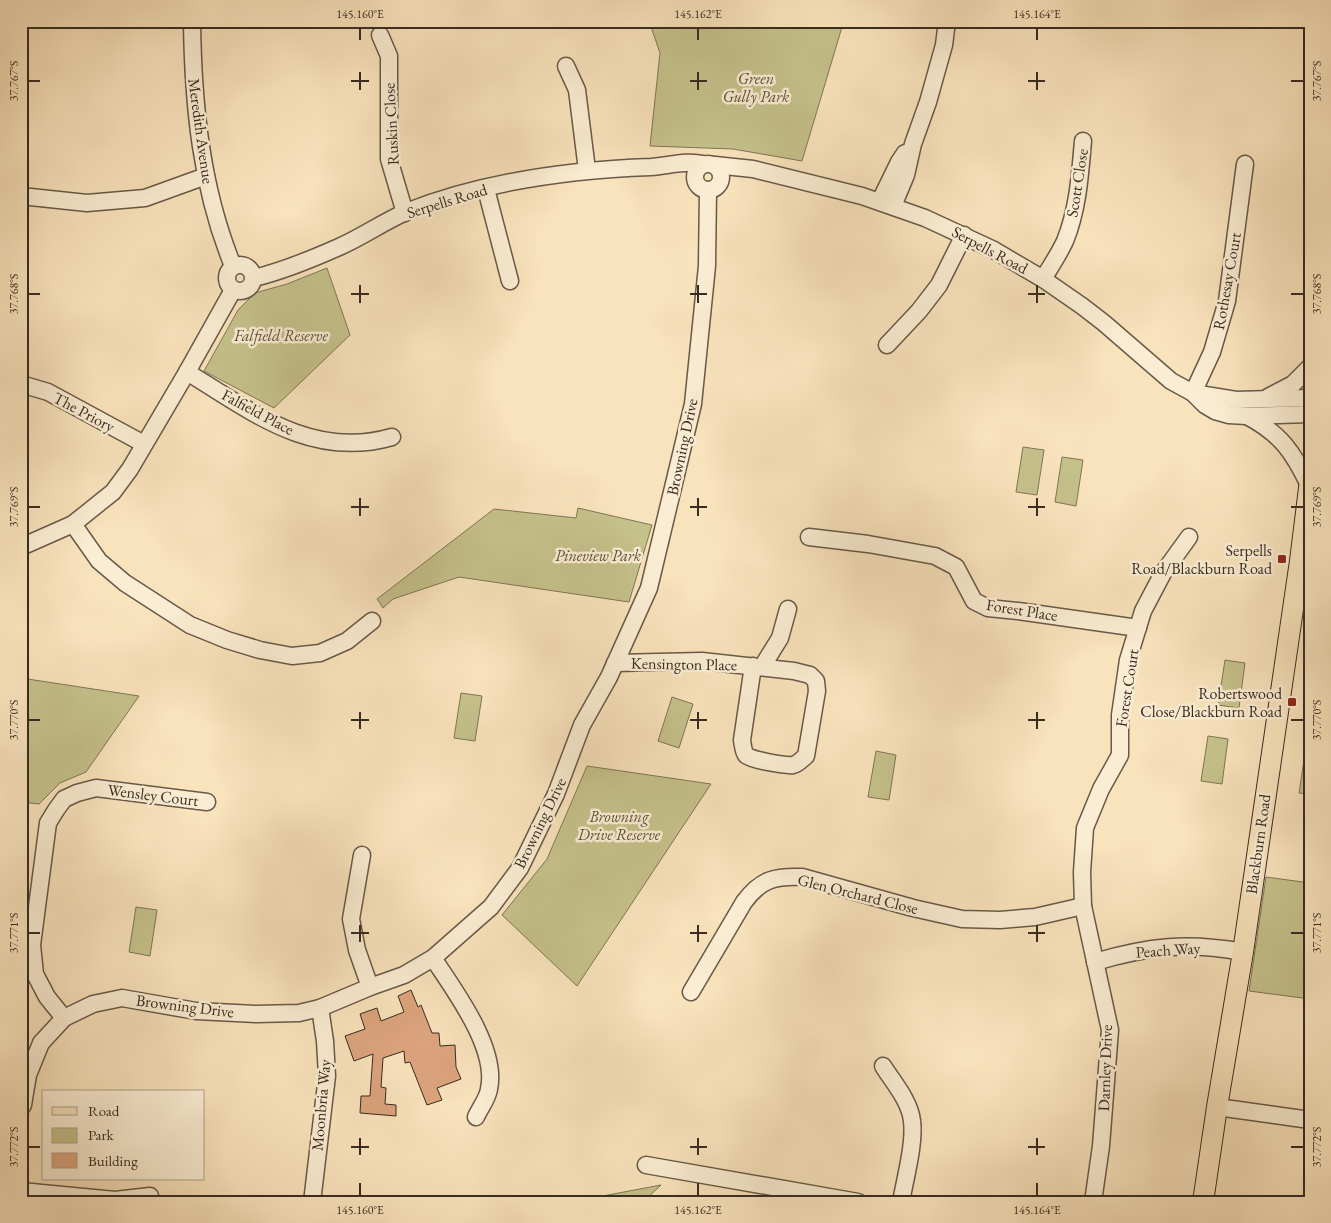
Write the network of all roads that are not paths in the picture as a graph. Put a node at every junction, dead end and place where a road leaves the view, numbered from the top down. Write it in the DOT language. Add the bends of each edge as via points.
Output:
graph roads {
  1 [pos="192,21"];
  2 [pos="947,21"];
  3 [pos="380,35"];
  4 [pos="566,66"];
  5 [pos="1083,141"];
  6 [pos="1244,164"];
  7 [pos="587,170"];
  8 [pos="708,171"];
  9 [pos="206,176"];
  10 [pos="486,188"];
  11 [pos="21,196"];
  12 [pos="887,204"];
  13 [pos="405,213"];
  14 [pos="964,236"];
  15 [pos="233,266"];
  16 [pos="254,278"];
  17 [pos="1043,279"];
  18 [pos="510,281"];
  19 [pos="233,290"];
  20 [pos="886,345"];
  21 [pos="1310,367"];
  22 [pos="187,372"];
  23 [pos="21,384"];
  24 [pos="1193,393"];
  25 [pos="1310,398"];
  26 [pos="1264,399"];
  27 [pos="1310,414"];
  28 [pos="1246,416"];
  29 [pos="392,437"];
  30 [pos="144,444"];
  31 [pos="1310,483"];
  32 [pos="73,524"];
  33 [pos="809,537"];
  34 [pos="1189,537"];
  35 [pos="21,547"];
  36 [pos="1301,601"];
  37 [pos="788,609"];
  38 [pos="372,621"];
  39 [pos="1138,628"];
  40 [pos="615,663"];
  41 [pos="757,666"];
  42 [pos="208,802"];
  43 [pos="362,855"];
  44 [pos="1083,906"];
  45 [pos="1243,952"];
  46 [pos="433,958"];
  47 [pos="1095,962"];
  48 [pos="370,986"];
  49 [pos="692,992"];
  50 [pos="320,1008"];
  51 [pos="64,1018"];
  52 [pos="883,1066"];
  53 [pos="1217,1107"];
  54 [pos="21,1108"];
  55 [pos="476,1117"];
  56 [pos="1310,1120"];
  57 [pos="646,1165"];
  58 [pos="21,1191"];
  59 [pos="150,1196"];
  60 [pos="312,1202"];
  61 [pos="858,1202"];
  62 [pos="900,1202"];
  63 [pos="1093,1202"];
  64 [pos="1203,1202"];
  1 -- 9 [label="street, Meredith Avenue" via="192,69"];
  2 -- 12 [label="street" via="944,45 906,175"];
  3 -- 13 [label="street, Ruskin Close" via="389,56 390,159"];
  4 -- 7 [label="street" via="577,90"];
  5 -- 17 [label="street, Scott Close" via="1078,196 1072,220 1061,249"];
  6 -- 24 [label="street, Rothesay Court" via="1227,301 1212,352"];
  7 -- 8 [label="street, Serpells Road" via="652,167 683,172"];
  7 -- 10 [label="street, Serpells Road"];
  8 -- 12 [label="street, Serpells Road" via="753,168"];
  8 -- 40 [label="street, Browning Drive" via="717,187 708,190 707,266 693,404 649,588"];
  9 -- 11 [label="street" via="145,198 87,203"];
  9 -- 15 [label="street, Meredith Avenue"];
  10 -- 13 [label="street, Serpells Road"];
  10 -- 18 [label="street"];
  12 -- 14 [label="street, Serpells Road"];
  13 -- 16 [label="street, Serpells Road" via="339,247"];
  14 -- 17 [label="street, Serpells Road"];
  14 -- 20 [label="street" via="939,285"];
  15 -- 16 [label="street" via="247,266"];
  15 -- 19 [label="street" via="226,278"];
  16 -- 19 [label="street" via="247,290"];
  17 -- 24 [label="street, Serpells Road" via="1104,323 1171,381"];
  19 -- 22 [label="street"];
  21 -- 26 [label="street" via="1293,384"];
  22 -- 29 [label="street, Falfield Place" via="263,418 305,437 336,443 372,443"];
  22 -- 30 [label="street"];
  23 -- 30 [label="street, The Priory" via="48,392"];
  24 -- 26 [label="street, Serpells Road" via="1236,400"];
  24 -- 28 [label="street, Serpells Road" via="1212,410"];
  25 -- 26 [label="street, Serpells Road"];
  27 -- 28 [label="street, Serpells Road"];
  28 -- 31 [label="street, Serpells Road" via="1268,429 1289,449"];
  30 -- 32 [label="street" via="130,470 112,492"];
  31 -- 36 [label="main road, Blackburn Road"];
  32 -- 35 [label="street"];
  32 -- 38 [label="street" via="99,561 125,583 190,625 227,640 292,656 320,652 347,641"];
  33 -- 39 [label="street, Forest Place" via="935,556 956,567 974,600 988,608"];
  34 -- 39 [label="street, Forest Court" via="1163,573 1143,610"];
  36 -- 45 [label="main road, Blackburn Road"];
  37 -- 41 [label="street" via="780,638"];
  39 -- 44 [label="street, Forest Court" via="1128,660 1120,715 1120,755 1101,788 1085,828"];
  40 -- 41 [label="street, Kensington Place" via="702,661"];
  40 -- 46 [label="street, Browning Drive" via="582,725 556,794 520,868 491,907"];
  41 -- 41 [label="street, Kensington Place" via="810,675 816,681 806,756 792,765 752,759 743,747"];
  42 -- 51 [label="street, Wensley Court" via="96,788 76,792 64,799 56,810 48,824 32,944 35,974 46,997"];
  43 -- 48 [label="street" via="351,918 357,950"];
  44 -- 47 [label="street, Darnley Drive"];
  44 -- 49 [label="street, Glen Orchard Close" via="1035,917 962,919 802,877 772,878 751,892"];
  45 -- 47 [label="street, Peach Way" via="1198,946 1154,948"];
  45 -- 53 [label="main road, Blackburn Road"];
  46 -- 48 [label="street, Browning Drive" via="404,975"];
  46 -- 55 [label="street" via="470,1016 490,1068 490,1089"];
  47 -- 63 [label="street, Darnley Drive" via="1110,1030"];
  48 -- 50 [label="street, Browning Drive"];
  50 -- 51 [label="street, Browning Drive" via="256,1014 196,1011 122,998 93,1004"];
  50 -- 60 [label="street, Moonbria Way" via="327,1076"];
  51 -- 54 [label="street, Browning Drive" via="41,1043 28,1075"];
  52 -- 62 [label="street" via="912,1120"];
  53 -- 56 [label="street"];
  53 -- 64 [label="main road, Blackburn Road"];
  57 -- 61 [label="street"];
  58 -- 59 [label="street" via="115,1200"];
}
